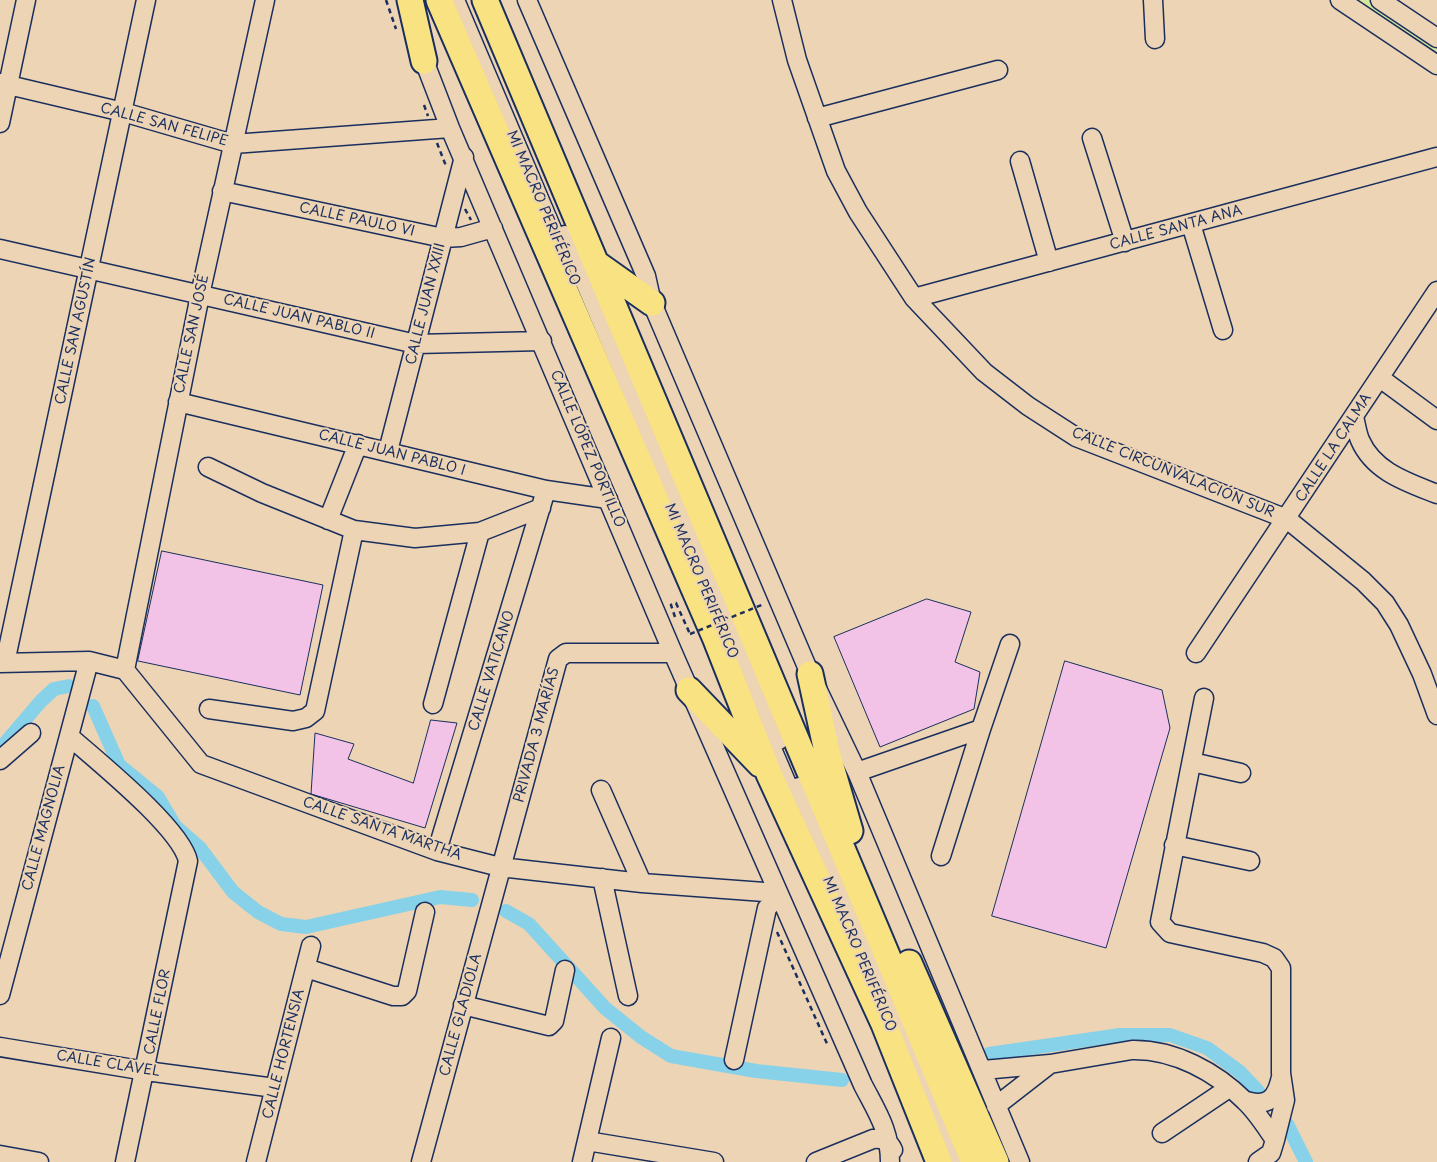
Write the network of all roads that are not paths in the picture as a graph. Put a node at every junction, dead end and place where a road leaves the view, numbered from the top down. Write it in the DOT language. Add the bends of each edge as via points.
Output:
graph roads {
  1 [pos="26,0"];
  2 [pos="146,0"];
  3 [pos="265,0"];
  4 [pos="401,0"];
  5 [pos="410,0"];
  6 [pos="438,0"];
  7 [pos="455,0"];
  8 [pos="466,0"];
  9 [pos="486,0"];
  10 [pos="527,0"];
  11 [pos="782,0"];
  12 [pos="1153,0"];
  13 [pos="1340,0"];
  14 [pos="1380,0"];
  15 [pos="1437,38"];
  16 [pos="1155,39"];
  17 [pos="424,61"];
  18 [pos="1437,65"];
  19 [pos="998,70"];
  20 [pos="4,84"];
  21 [pos="123,112"];
  22 [pos="817,118"];
  23 [pos="0,123"];
  24 [pos="450,128"];
  25 [pos="1092,138"];
  26 [pos="233,144"];
  27 [pos="464,157"];
  28 [pos="1437,157"];
  29 [pos="1020,161"];
  30 [pos="222,191"];
  31 [pos="1191,224"];
  32 [pos="492,228"];
  33 [pos="443,238"];
  34 [pos="1125,242"];
  35 [pos="0,249"];
  36 [pos="1049,262"];
  37 [pos="598,264"];
  38 [pos="90,270"];
  39 [pos="1437,291"];
  40 [pos="200,295"];
  41 [pos="914,298"];
  42 [pos="652,303"];
  43 [pos="1431,310"];
  44 [pos="1223,330"];
  45 [pos="542,341"];
  46 [pos="416,344"];
  47 [pos="1380,378"];
  48 [pos="178,402"];
  49 [pos="1354,417"];
  50 [pos="1437,420"];
  51 [pos="358,444"];
  52 [pos="388,451"];
  53 [pos="208,467"];
  54 [pos="546,490"];
  55 [pos="1437,494"];
  56 [pos="608,499"];
  57 [pos="541,508"];
  58 [pos="1287,519"];
  59 [pos="328,520"];
  60 [pos="354,530"];
  61 [pos="480,532"];
  62 [pos="1010,644"];
  63 [pos="757,645"];
  64 [pos="673,653"];
  65 [pos="1196,653"];
  66 [pos="88,661"];
  67 [pos="3,663"];
  68 [pos="125,670"];
  69 [pos="810,674"];
  70 [pos="689,690"];
  71 [pos="1204,698"];
  72 [pos="433,704"];
  73 [pos="209,709"];
  74 [pos="1437,715"];
  75 [pos="981,729"];
  76 [pos="31,733"];
  77 [pos="69,736"];
  78 [pos="0,760"];
  79 [pos="1192,762"];
  80 [pos="857,772"];
  81 [pos="1241,773"];
  82 [pos="769,774"];
  83 [pos="601,790"];
  84 [pos="850,831"];
  85 [pos="1174,845"];
  86 [pos="437,851"];
  87 [pos="941,856"];
  88 [pos="1250,861"];
  89 [pos="500,867"];
  90 [pos="602,878"];
  91 [pos="642,883"];
  92 [pos="778,894"];
  93 [pos="425,912"];
  94 [pos="311,946"];
  95 [pos="306,968"];
  96 [pos="565,970"];
  97 [pos="0,995"];
  98 [pos="628,996"];
  99 [pos="463,1005"];
  100 [pos="611,1038"];
  101 [pos="0,1047"];
  102 [pos="734,1060"];
  103 [pos="1050,1064"];
  104 [pos="983,1070"];
  105 [pos="146,1071"];
  106 [pos="1281,1073"];
  107 [pos="275,1088"];
  108 [pos="1229,1088"];
  109 [pos="1246,1101"];
  110 [pos="914,1103"];
  111 [pos="996,1106"];
  112 [pos="1162,1133"];
  113 [pos="1276,1140"];
  114 [pos="587,1141"];
  115 [pos="890,1143"];
  116 [pos="10,1158"];
  117 [pos="822,1161"];
  118 [pos="39,1162"];
  119 [pos="125,1162"];
  120 [pos="256,1162"];
  121 [pos="421,1162"];
  122 [pos="582,1162"];
  123 [pos="714,1162"];
  124 [pos="890,1162"];
  125 [pos="899,1162"];
  126 [pos="918,1162"];
  127 [pos="939,1162"];
  128 [pos="948,1162"];
  129 [pos="958,1162"];
  130 [pos="974,1162"];
  131 [pos="996,1162"];
  132 [pos="1020,1162"];
  133 [pos="1258,1162"];
  1 -- 20 [label="street"];
  2 -- 21 [label="street, CALLE SAN AGUSTÍN"];
  3 -- 26 [label="street, CALLE SAN JOSÉ"];
  4 -- 17 [label="street, CALLE LÓPEZ PORTILLO"];
  5 -- 17 [label="highway"];
  6 -- 82 [label="highway" via="715,637"];
  7 -- 128 [label="street, MI MACRO PERIFÉRICO"];
  8 -- 129 [label="street, MI MACRO PERIFÉRICO"];
  9 -- 37 [label="highway"];
  10 -- 42 [label="street" via="646,276"];
  11 -- 22 [label="street, CALLE CIRCUNVALACIÓN SUR" via="797,60"];
  12 -- 16 [label="street"];
  13 -- 18 [label="street"];
  14 -- 15 [label="street"];
  17 -- 24 [label="street, CALLE LÓPEZ PORTILLO"];
  19 -- 22 [label="street"];
  20 -- 21 [label="street, CALLE SAN FELIPE"];
  20 -- 23 [label="street"];
  21 -- 26 [label="street, CALLE SAN FELIPE"];
  21 -- 38 [label="street, CALLE SAN AGUSTÍN"];
  22 -- 41 [label="street, CALLE CIRCUNVALACIÓN SUR" via="836,171 858,212"];
  24 -- 26 [label="street, CALLE SAN FELIPE"];
  24 -- 27 [label="street, CALLE LÓPEZ PORTILLO"];
  25 -- 34 [label="street"];
  26 -- 30 [label="street, CALLE SAN JOSÉ"];
  27 -- 32 [label="street, CALLE LÓPEZ PORTILLO"];
  27 -- 33 [label="street, CALLE JUAN XXIII"];
  28 -- 31 [label="street, CALLE SANTA ANA"];
  29 -- 36 [label="street"];
  30 -- 33 [label="street, CALLE PAULO VI"];
  30 -- 40 [label="street, CALLE SAN JOSÉ"];
  31 -- 34 [label="street, CALLE SANTA ANA"];
  31 -- 44 [label="street"];
  32 -- 33 [label="street, CALLE PAULO VI" via="461,237"];
  32 -- 45 [label="street, CALLE LÓPEZ PORTILLO"];
  33 -- 46 [label="street, CALLE JUAN XXIII"];
  34 -- 36 [label="street, CALLE SANTA ANA"];
  35 -- 38 [label="street, CALLE JUAN PABLO II"];
  36 -- 41 [label="street, CALLE SANTA ANA"];
  37 -- 42 [label="highway"];
  37 -- 63 [label="highway"];
  38 -- 40 [label="street, CALLE JUAN PABLO II"];
  38 -- 67 [label="street, CALLE SAN AGUSTÍN"];
  39 -- 43 [label="street, CALLE LA CALMA"];
  40 -- 46 [label="street, CALLE JUAN PABLO II"];
  40 -- 48 [label="street, CALLE SAN JOSÉ"];
  41 -- 58 [label="street, CALLE CIRCUNVALACIÓN SUR" via="984,372 1076,437"];
  42 -- 69 [label="street"];
  43 -- 47 [label="street, CALLE LA CALMA"];
  45 -- 46 [label="street, CALLE JUAN PABLO II"];
  45 -- 56 [label="street, CALLE LÓPEZ PORTILLO"];
  46 -- 52 [label="street, CALLE JUAN XXIII"];
  47 -- 49 [label="street, CALLE LA CALMA"];
  47 -- 50 [label="street"];
  48 -- 51 [label="street, CALLE JUAN PABLO I"];
  48 -- 68 [label="street, CALLE SAN JOSÉ"];
  49 -- 55 [label="street" via="1360,440 1376,463 1395,477"];
  49 -- 58 [label="street, CALLE LA CALMA"];
  51 -- 52 [label="street, CALLE JUAN PABLO I"];
  51 -- 59 [label="street"];
  52 -- 54 [label="street, CALLE JUAN PABLO I"];
  53 -- 59 [label="street"];
  54 -- 56 [label="street, CALLE JUAN PABLO I"];
  54 -- 57 [label="street, CALLE VATICANO"];
  56 -- 64 [label="street, CALLE LÓPEZ PORTILLO"];
  57 -- 61 [label="street"];
  57 -- 86 [label="street, CALLE VATICANO"];
  58 -- 65 [label="street, CALLE LA CALMA"];
  58 -- 74 [label="street, CALLE CIRCUNVALACIÓN SUR" via="1364,581 1386,603 1422,674"];
  59 -- 60 [label="street"];
  60 -- 61 [label="street" via="415,538"];
  60 -- 73 [label="street" via="315,711 306,718 293,721"];
  61 -- 72 [label="street"];
  62 -- 75 [label="street"];
  63 -- 84 [label="highway" via="777,670"];
  63 -- 130 [label="highway"];
  64 -- 70 [label="street, CALLE LÓPEZ PORTILLO"];
  64 -- 89 [label="street, PRIVADA 3 MARÍAS" via="560,655"];
  66 -- 67 [label="street"];
  66 -- 68 [label="street"];
  66 -- 77 [label="street, CALLE MAGNOLIA"];
  68 -- 86 [label="street, CALLE SANTA MARTHA" via="201,764"];
  69 -- 80 [label="street"];
  69 -- 84 [label="highway" via="826,748"];
  70 -- 82 [label="highway"];
  70 -- 92 [label="street, CALLE LÓPEZ PORTILLO"];
  71 -- 79 [label="street"];
  75 -- 80 [label="street"];
  75 -- 87 [label="street"];
  76 -- 78 [label="street"];
  77 -- 97 [label="street, CALLE MAGNOLIA"];
  77 -- 105 [label="street, CALLE FLOR" via="150,808 184,850 188,861"];
  79 -- 81 [label="street"];
  79 -- 85 [label="street"];
  80 -- 104 [label="street"];
  82 -- 110 [label="highway" via="884,1024"];
  83 -- 91 [label="street"];
  84 -- 131 [label="highway"];
  85 -- 88 [label="street"];
  85 -- 106 [label="street" via="1160,917 1162,926 1170,933 1263,953 1279,963 1283,974"];
  86 -- 89 [label="street, CALLE SANTA MARTHA"];
  89 -- 90 [label="street, CALLE SANTA MARTHA"];
  89 -- 99 [label="street, CALLE GLADIOLA"];
  90 -- 91 [label="street, CALLE SANTA MARTHA"];
  90 -- 98 [label="street"];
  91 -- 92 [label="street, CALLE SANTA MARTHA"];
  92 -- 102 [label="street" via="767,908"];
  92 -- 115 [label="street, CALLE LÓPEZ PORTILLO"];
  93 -- 95 [label="street" via="407,990 402,996 393,996"];
  94 -- 95 [label="street, CALLE HORTENSIA"];
  95 -- 107 [label="street, CALLE HORTENSIA"];
  96 -- 99 [label="street" via="554,1021 549,1026"];
  99 -- 121 [label="street, CALLE GLADIOLA"];
  100 -- 114 [label="street"];
  101 -- 105 [label="street, CALLE CLAVEL"];
  103 -- 104 [label="street"];
  103 -- 108 [label="street" via="1146,1050 1183,1060 1213,1075"];
  103 -- 111 [label="street"];
  104 -- 111 [label="street"];
  105 -- 107 [label="street, CALLE CLAVEL"];
  105 -- 119 [label="street, CALLE FLOR"];
  106 -- 109 [label="street" via="1278,1090 1271,1100 1265,1104"];
  106 -- 113 [label="street" via="1285,1100"];
  107 -- 120 [label="street, CALLE HORTENSIA"];
  108 -- 109 [label="street"];
  108 -- 112 [label="street"];
  109 -- 113 [label="street"];
  110 -- 126 [label="highway"];
  110 -- 127 [label="highway"];
  111 -- 132 [label="street"];
  113 -- 133 [label="street" via="1271,1153"];
  114 -- 122 [label="street"];
  114 -- 123 [label="street"];
  115 -- 117 [label="street" via="881,1138 873,1139"];
  115 -- 124 [label="street"];
  115 -- 125 [label="street, CALLE LÓPEZ PORTILLO"];
  116 -- 118 [label="street"];
}
